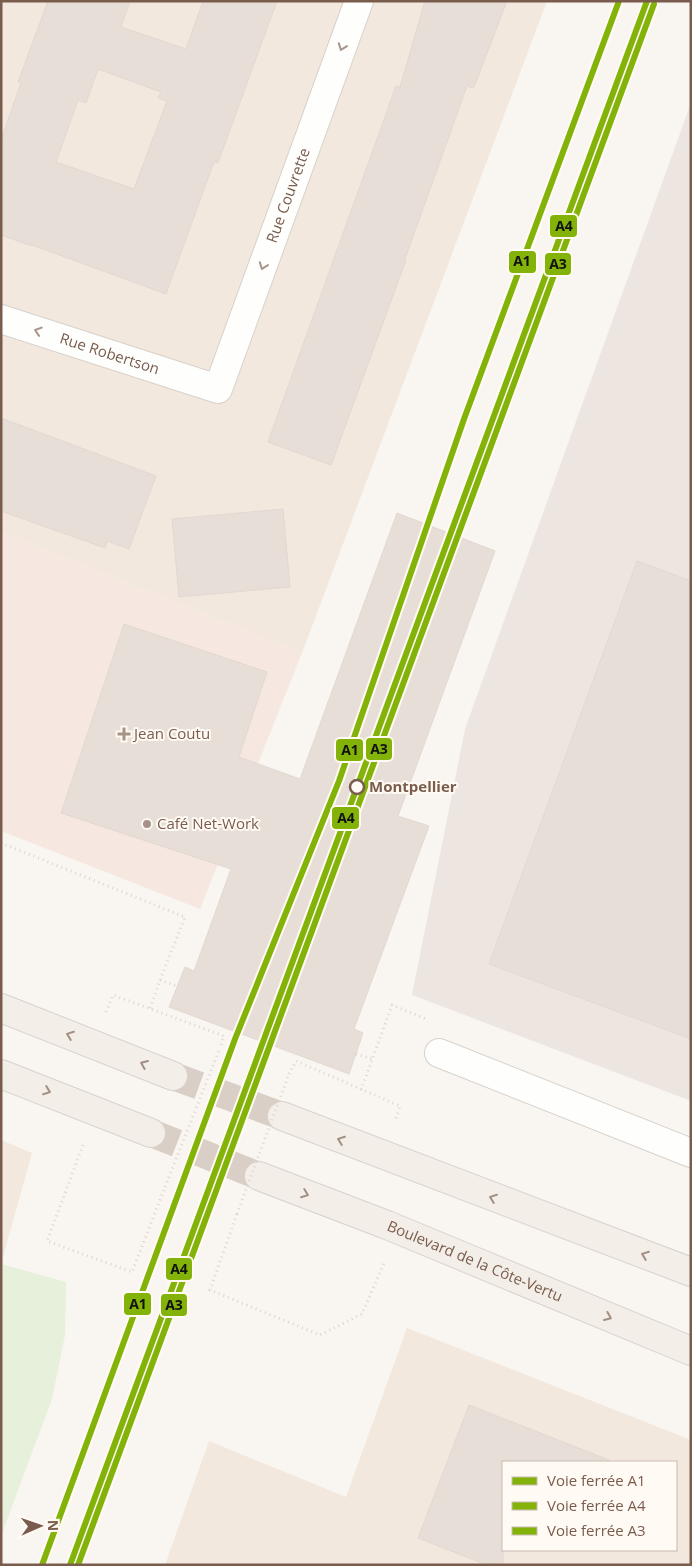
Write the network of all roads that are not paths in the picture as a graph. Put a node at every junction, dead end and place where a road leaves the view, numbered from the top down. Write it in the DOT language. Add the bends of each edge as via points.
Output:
graph roads {
  1 [pos="359,1"];
  2 [pos="1,319"];
  3 [pos="218,389"];
  4 [pos="1,1008"];
  5 [pos="439,1053"];
  6 [pos="1,1074"];
  7 [pos="173,1076"];
  8 [pos="282,1116"];
  9 [pos="150,1133"];
  10 [pos="691,1153"];
  11 [pos="259,1176"];
  12 [pos="691,1272"];
  13 [pos="691,1351"];
  1 -- 3 [label="street, Rue Couvrette, one-way"];
  3 -- 2 [label="street, Rue Robertson, one-way"];
  7 -- 4 [label="main road, one-way"];
  5 -- 10 [label="street"];
  6 -- 9 [label="main road, one-way"];
  12 -- 8 [label="main road, one-way"];
  11 -- 13 [label="main road, Boulevard de la Côte-Vertu, one-way" via="387,1225"];
}
